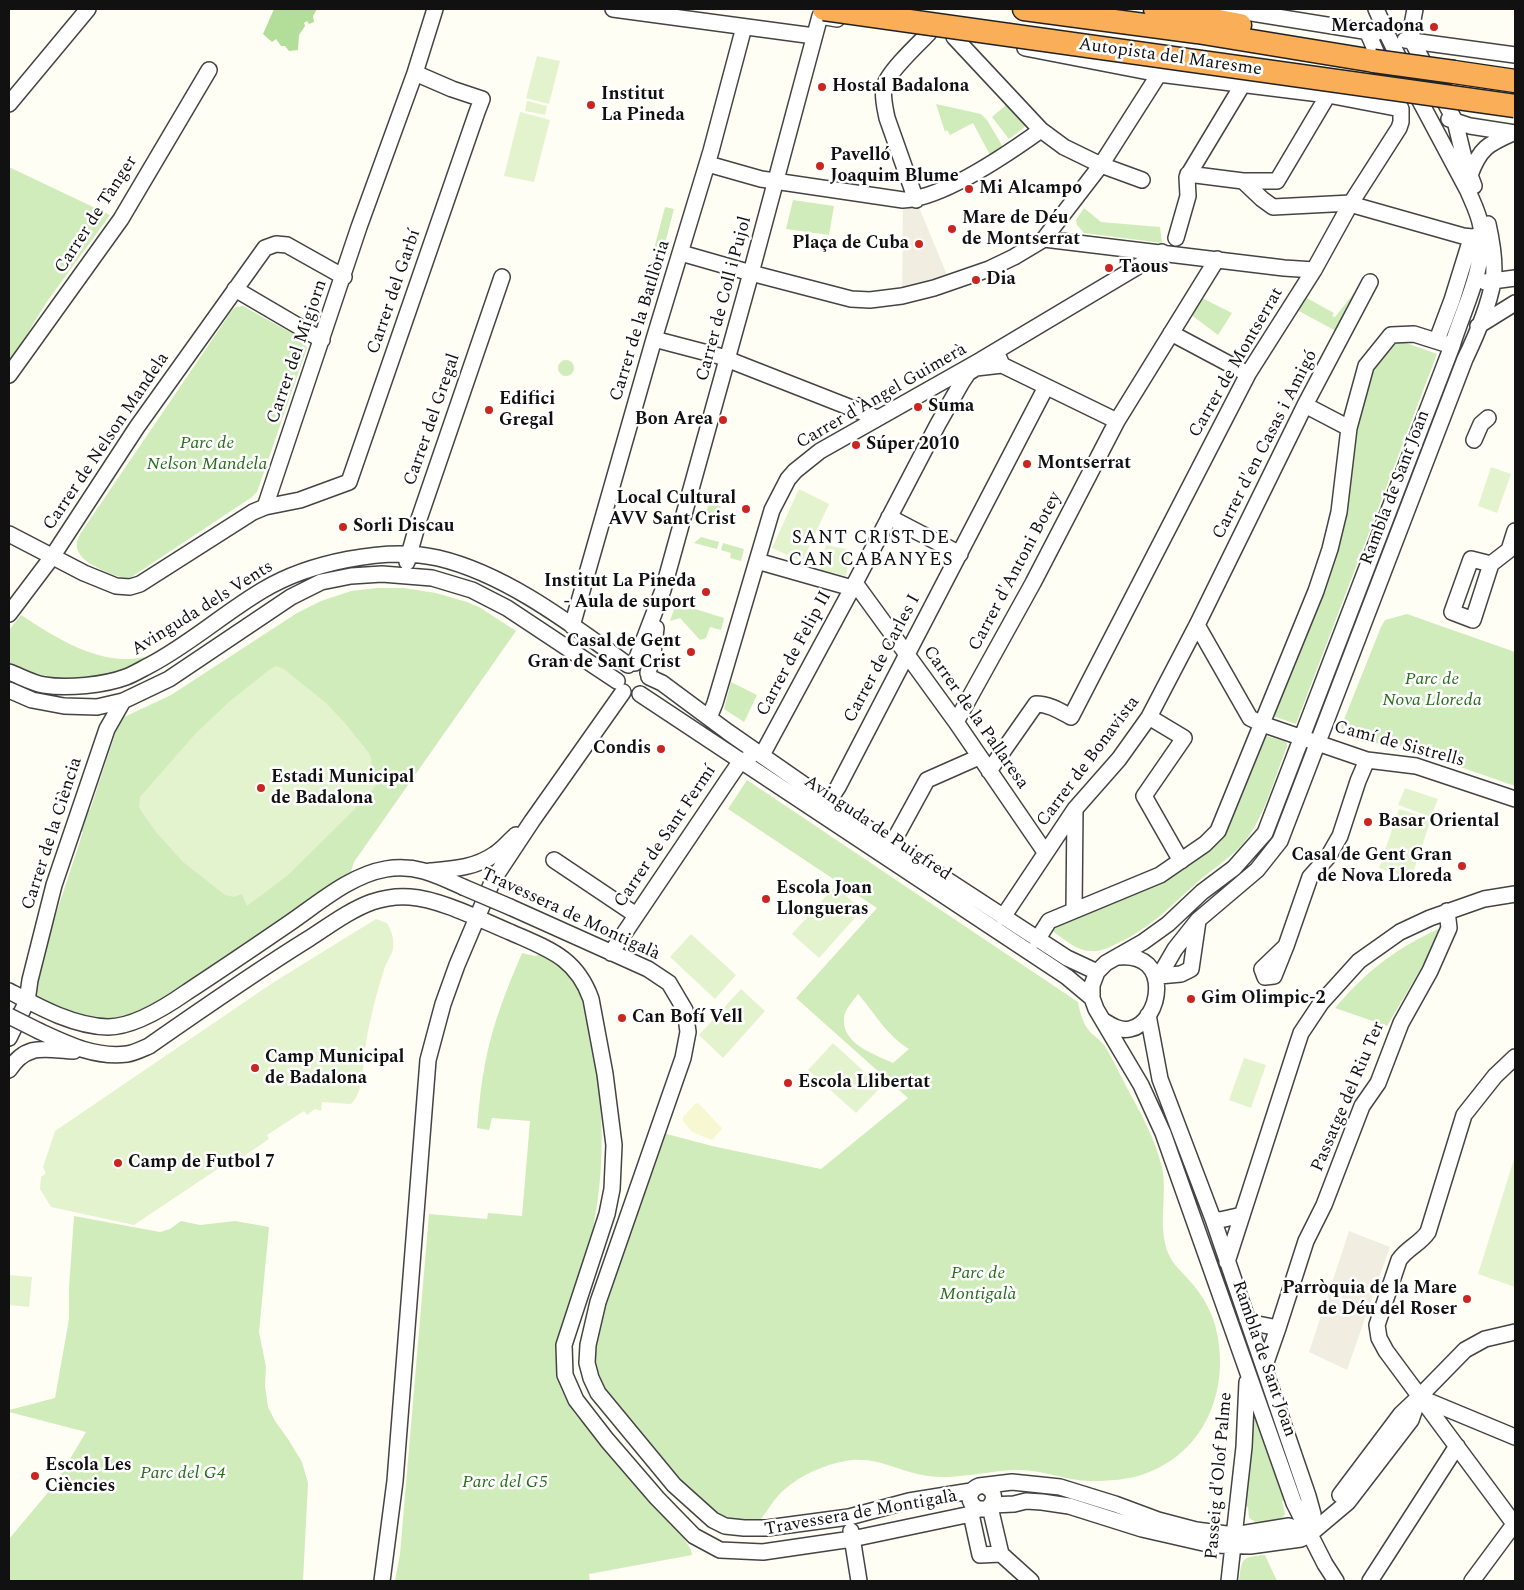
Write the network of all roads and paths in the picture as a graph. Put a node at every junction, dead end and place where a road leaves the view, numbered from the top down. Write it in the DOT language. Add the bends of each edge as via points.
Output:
graph roads {
  1 [pos="88,9"];
  2 [pos="435,9"];
  3 [pos="613,9"];
  4 [pos="1024,9"];
  5 [pos="1155,9"];
  6 [pos="1227,9"];
  7 [pos="1282,9"];
  8 [pos="1376,9"];
  9 [pos="1414,9"];
  10 [pos="822,12"];
  11 [pos="1330,25"];
  12 [pos="744,27"];
  13 [pos="1367,32"];
  14 [pos="929,33"];
  15 [pos="814,36"];
  16 [pos="1388,36"];
  17 [pos="954,37"];
  18 [pos="1412,41"];
  19 [pos="1515,55"];
  20 [pos="1374,61"];
  21 [pos="209,70"];
  22 [pos="415,73"];
  23 [pos="1159,74"];
  24 [pos="1515,82"];
  25 [pos="1243,84"];
  26 [pos="1328,94"];
  27 [pos="1420,101"];
  28 [pos="9,104"];
  29 [pos="1515,106"];
  30 [pos="1402,109"];
  31 [pos="1455,121"];
  32 [pos="1040,130"];
  33 [pos="1514,133"];
  34 [pos="708,164"];
  35 [pos="1101,165"];
  36 [pos="1188,174"];
  37 [pos="1470,175"];
  38 [pos="776,180"];
  39 [pos="1142,180"];
  40 [pos="1243,181"];
  41 [pos="916,200"];
  42 [pos="1351,203"];
  43 [pos="1176,238"];
  44 [pos="1044,239"];
  45 [pos="1483,240"];
  46 [pos="1162,252"];
  47 [pos="681,253"];
  48 [pos="1217,259"];
  49 [pos="1314,270"];
  50 [pos="752,274"];
  51 [pos="344,277"];
  52 [pos="502,277"];
  53 [pos="1515,277"];
  54 [pos="1493,280"];
  55 [pos="1370,282"];
  56 [pos="1471,287"];
  57 [pos="235,289"];
  58 [pos="1515,302"];
  59 [pos="1482,323"];
  60 [pos="1171,333"];
  61 [pos="654,339"];
  62 [pos="322,340"];
  63 [pos="1437,340"];
  64 [pos="1452,346"];
  65 [pos="1002,347"];
  66 [pos="728,360"];
  67 [pos="1002,365"];
  68 [pos="1248,374"];
  69 [pos="9,375"];
  70 [pos="1046,387"];
  71 [pos="924,393"];
  72 [pos="1305,405"];
  73 [pos="854,408"];
  74 [pos="944,412"];
  75 [pos="877,418"];
  76 [pos="1488,418"];
  77 [pos="1117,421"];
  78 [pos="1349,428"];
  79 [pos="849,434"];
  80 [pos="1474,440"];
  81 [pos="265,507"];
  82 [pos="890,517"];
  83 [pos="1515,531"];
  84 [pos="9,534"];
  85 [pos="408,553"];
  86 [pos="960,554"];
  87 [pos="52,557"];
  88 [pos="757,561"];
  89 [pos="1491,564"];
  90 [pos="404,576"];
  91 [pos="854,586"];
  92 [pos="663,590"];
  93 [pos="9,614"];
  94 [pos="572,626"];
  95 [pos="1197,626"];
  96 [pos="907,653"];
  97 [pos="631,664"];
  98 [pos="9,672"];
  99 [pos="653,678"];
  100 [pos="620,686"];
  101 [pos="9,690"];
  102 [pos="640,694"];
  103 [pos="123,700"];
  104 [pos="1149,717"];
  105 [pos="708,718"];
  106 [pos="956,722"];
  107 [pos="1262,724"];
  108 [pos="1302,738"];
  109 [pos="1318,743"];
  110 [pos="762,755"];
  111 [pos="979,757"];
  112 [pos="1367,760"];
  113 [pos="740,762"];
  114 [pos="989,771"];
  115 [pos="1515,799"];
  116 [pos="824,807"];
  117 [pos="1075,809"];
  118 [pos="532,821"];
  119 [pos="892,844"];
  120 [pos="1045,852"];
  121 [pos="554,860"];
  122 [pos="1181,862"];
  123 [pos="428,871"];
  124 [pos="1515,894"];
  125 [pos="1074,910"];
  126 [pos="1447,911"];
  127 [pos="636,915"];
  128 [pos="1003,917"];
  129 [pos="478,919"];
  130 [pos="1198,920"];
  131 [pos="1037,940"];
  132 [pos="1286,946"];
  133 [pos="611,953"];
  134 [pos="1117,957"];
  135 [pos="1097,972"];
  136 [pos="1158,978"];
  137 [pos="9,991"];
  138 [pos="1092,998"];
  139 [pos="27,1001"];
  140 [pos="1148,1015"];
  141 [pos="9,1016"];
  142 [pos="1104,1022"];
  143 [pos="9,1038"];
  144 [pos="85,1051"];
  145 [pos="1514,1057"];
  146 [pos="9,1070"];
  147 [pos="1185,1195"];
  148 [pos="1242,1215"];
  149 [pos="1213,1219"];
  150 [pos="1228,1262"];
  151 [pos="1248,1319"];
  152 [pos="1278,1328"];
  153 [pos="1515,1332"];
  154 [pos="1264,1368"];
  155 [pos="1248,1373"];
  156 [pos="1420,1397"];
  157 [pos="1515,1437"];
  158 [pos="1457,1446"];
  159 [pos="978,1488"];
  160 [pos="1014,1504"];
  161 [pos="983,1509"];
  162 [pos="702,1510"];
  163 [pos="672,1514"];
  164 [pos="849,1517"];
  165 [pos="995,1522"];
  166 [pos="1515,1524"];
  167 [pos="1310,1534"];
  168 [pos="852,1539"];
  169 [pos="1234,1540"];
  170 [pos="1001,1554"];
  171 [pos="382,1581"];
  172 [pos="859,1581"];
  173 [pos="1031,1581"];
  174 [pos="1229,1581"];
  175 [pos="1336,1581"];
  176 [pos="1370,1581"];
  177 [pos="1472,1581"];
  1 -- 28 [label="street"];
  2 -- 22 [label="street, Carrer del Migjorn"];
  3 -- 12 [label="street"];
  4 -- 20 [label="highway, Autopista del Maresme" via="1197,32"];
  5 -- 20 [label="highway" via="1352,50"];
  6 -- 11 [label="street"];
  7 -- 11 [label="street"];
  8 -- 16 [label="street, Rambla de Sant Joan"];
  9 -- 18 [label="street"];
  10 -- 14 [label="street"];
  10 -- 15 [label="street, Carrer de Coll i Pujol"];
  10 -- 29 [label="highway, Autopista del Maresme, bridge"];
  11 -- 13 [label="street"];
  12 -- 15 [label="street"];
  12 -- 34 [label="street, Carrer de la Batllòria"];
  13 -- 16 [label="street"];
  13 -- 30 [label="street"];
  14 -- 17 [label="street"];
  14 -- 41 [label="street" via="889,76 884,86 887,118"];
  15 -- 38 [label="street, Carrer de Coll i Pujol"];
  16 -- 18 [label="street"];
  16 -- 27 [label="street, Rambla de Sant Joan"];
  17 -- 23 [label="street"];
  17 -- 32 [label="street"];
  18 -- 19 [label="street"];
  18 -- 31 [label="street, Rambla de Sant Joan"];
  20 -- 24 [label="highway, Autopista del Maresme, bridge"];
  21 -- 69 [label="street, Carrer de Tànger" via="120,219"];
  22 -- 51 [label="street, Carrer del Migjorn"];
  22 -- 81 [label="street, Carrer del Garbí" via="482,99 478,112 349,482 300,500"];
  23 -- 25 [label="street"];
  23 -- 35 [label="street"];
  25 -- 26 [label="street"];
  25 -- 36 [label="street"];
  26 -- 30 [label="street"];
  26 -- 40 [label="street" via="1277,181"];
  27 -- 31 [label="street"];
  27 -- 45 [label="street, Rambla de Sant Joan" via="1468,191 1478,214"];
  30 -- 42 [label="street, Carrer de Montserrat" via="1399,128"];
  31 -- 33 [label="street"];
  31 -- 37 [label="street, Rambla de Sant Joan"];
  32 -- 35 [label="street" via="1064,147"];
  32 -- 41 [label="street" via="981,169"];
  33 -- 37 [label="street" via="1483,150 1476,158"];
  34 -- 38 [label="street"];
  34 -- 47 [label="street, Carrer de la Batllòria"];
  35 -- 39 [label="street"];
  35 -- 44 [label="street"];
  36 -- 40 [label="street"];
  36 -- 43 [label="street" via="1188,196"];
  37 -- 45 [label="street, Rambla de Sant Joan" via="1485,211"];
  38 -- 41 [label="street"];
  38 -- 50 [label="street, Carrer de Coll i Pujol"];
  40 -- 42 [label="street" via="1273,207"];
  42 -- 45 [label="street"];
  42 -- 49 [label="street, Carrer de Montserrat"];
  44 -- 46 [label="street"];
  44 -- 50 [label="street" via="989,269 950,283 916,293 870,300 851,299"];
  45 -- 53 [label="street" via="1499,269"];
  45 -- 54 [label="street, Rambla de Sant Joan"];
  45 -- 56 [label="street, Rambla de Sant Joan"];
  45 -- 63 [label="street" via="1470,242"];
  46 -- 48 [label="street"];
  46 -- 65 [label="street, Carrer d'Àngel Guimerà"];
  47 -- 50 [label="street"];
  47 -- 61 [label="street, Carrer de la Batllòria"];
  48 -- 49 [label="street"];
  48 -- 60 [label="street, Carrer d'Antoni Botey"];
  49 -- 68 [label="street, Carrer de Montserrat"];
  50 -- 66 [label="street, Carrer de Coll i Pujol"];
  51 -- 57 [label="street, Carrer de Nelson Mandela" via="288,245 276,244 265,248"];
  51 -- 62 [label="street, Carrer del Migjorn"];
  52 -- 85 [label="street, Carrer del Gregal"];
  53 -- 54 [label="street"];
  54 -- 56 [label="street"];
  54 -- 59 [label="street, Rambla de Sant Joan"];
  55 -- 72 [label="street, Carrer d'en Casas i Amigó"];
  56 -- 64 [label="street, Rambla de Sant Joan"];
  57 -- 62 [label="street"];
  57 -- 87 [label="street, Carrer de Nelson Mandela" via="137,427"];
  58 -- 59 [label="street"];
  59 -- 64 [label="street"];
  59 -- 109 [label="street, Rambla de Sant Joan" via="1465,359"];
  60 -- 68 [label="street"];
  60 -- 77 [label="street, Carrer d'Antoni Botey"];
  61 -- 66 [label="street"];
  61 -- 94 [label="street, Carrer de la Batllòria"];
  62 -- 81 [label="street, Carrer del Migjorn"];
  63 -- 64 [label="street"];
  63 -- 78 [label="street" via="1414,334 1391,335 1366,366"];
  64 -- 108 [label="street, Rambla de Sant Joan"];
  65 -- 67 [label="street" via="998,355"];
  65 -- 71 [label="street, Carrer d'Àngel Guimerà"];
  66 -- 73 [label="street"];
  66 -- 92 [label="street, Carrer de Coll i Pujol"];
  67 -- 70 [label="street"];
  67 -- 74 [label="street, Carrer de Felip II" via="976,368 968,373"];
  68 -- 114 [label="street, Carrer de Montserrat" via="1071,717 1036,704"];
  70 -- 77 [label="street"];
  70 -- 86 [label="street, Carrer de Carles I"];
  71 -- 74 [label="street" via="938,399"];
  71 -- 75 [label="street, Carrer d'Àngel Guimerà"];
  72 -- 78 [label="street"];
  72 -- 95 [label="street, Carrer d'en Casas i Amigó"];
  73 -- 75 [label="street"];
  73 -- 79 [label="street"];
  74 -- 82 [label="street, Carrer de Felip II"];
  75 -- 79 [label="street, Carrer d'Àngel Guimerà"];
  76 -- 80 [label="street" via="1481,424"];
  77 -- 106 [label="street, Carrer d'Antoni Botey"];
  78 -- 107 [label="street" via="1339,512 1330,550"];
  79 -- 88 [label="street, Carrer d'Àngel Guimerà" via="806,461 788,479 772,510"];
  81 -- 87 [label="street" via="140,584 130,587 116,586"];
  82 -- 86 [label="street"];
  82 -- 91 [label="street, Carrer de Felip II"];
  83 -- 89 [label="street" via="1509,550"];
  84 -- 87 [label="street"];
  85 -- 90 [label="street, Carrer del Gregal"];
  85 -- 94 [label="street, Avinguda dels Vents" via="438,558 506,584"];
  85 -- 98 [label="street, Avinguda dels Vents" via="332,562 310,568 264,589 165,657 126,677 76,686 43,685"];
  86 -- 96 [label="street, Carrer de Carles I"];
  87 -- 93 [label="street, Carrer de Nelson Mandela"];
  88 -- 91 [label="street"];
  88 -- 105 [label="street, Carrer d'Àngel Guimerà"];
  90 -- 100 [label="street, Avinguda dels Vents" via="432,578 472,590 507,608"];
  90 -- 103 [label="street, Avinguda dels Vents" via="377,574 321,582 290,597 169,679"];
  91 -- 96 [label="street, Carrer de la Pallaresa"];
  91 -- 110 [label="street, Carrer de Felip II"];
  92 -- 97 [label="street, Carrer de Coll i Pujol"];
  92 -- 99 [label="street, Carrer de Coll i Pujol" via="653,654"];
  94 -- 97 [label="street, Avinguda dels Vents"];
  95 -- 104 [label="street, Carrer de Bonavista"];
  95 -- 107 [label="street" via="1250,718"];
  96 -- 106 [label="street, Carrer de la Pallaresa"];
  96 -- 116 [label="street, Carrer de Carles I"];
  97 -- 99 [label="street" via="644,668"];
  97 -- 100 [label="street" via="620,671"];
  99 -- 102 [label="street"];
  99 -- 105 [label="street, Avinguda de Puigfred"];
  100 -- 102 [label="street" via="631,696"];
  100 -- 118 [label="street"];
  101 -- 103 [label="street, Avinguda dels Vents" via="32,700 64,706 97,707"];
  102 -- 113 [label="street, Avinguda de Puigfred"];
  103 -- 139 [label="street, Carrer de la Ciència" via="107,729 54,885"];
  104 -- 117 [label="street, Carrer de Bonavista"];
  104 -- 122 [label="street" via="1184,738 1144,796"];
  105 -- 110 [label="street, Avinguda de Puigfred"];
  106 -- 111 [label="street, Carrer de la Pallaresa"];
  107 -- 108 [label="street, Camí de Sistrells"];
  107 -- 122 [label="street" via="1218,831"];
  108 -- 109 [label="street, Camí de Sistrells"];
  108 -- 134 [label="street, Rambla de Sant Joan" via="1265,833 1247,855 1168,924"];
  109 -- 112 [label="street, Camí de Sistrells"];
  109 -- 130 [label="street, Rambla de Sant Joan" via="1280,841 1257,870"];
  110 -- 113 [label="street, Carrer de Sant Fermí"];
  110 -- 116 [label="street, Avinguda de Puigfred"];
  111 -- 114 [label="street, Carrer de la Pallaresa"];
  111 -- 119 [label="street" via="927,780"];
  112 -- 115 [label="street, Camí de Sistrells" via="1416,766"];
  112 -- 132 [label="street" via="1340,836 1328,857 1310,877"];
  113 -- 116 [label="street, Avinguda de Puigfred"];
  113 -- 127 [label="street, Carrer de Sant Fermí"];
  114 -- 120 [label="street, Carrer de la Pallaresa"];
  116 -- 119 [label="street, Avinguda de Puigfred"];
  116 -- 138 [label="street, Avinguda de Puigfred"];
  117 -- 120 [label="street, Carrer de Bonavista"];
  117 -- 125 [label="street"];
  118 -- 123 [label="street" via="496,854 476,864"];
  118 -- 129 [label="street" via="494,880"];
  119 -- 128 [label="street, Avinguda de Puigfred"];
  120 -- 128 [label="street, Carrer de Bonavista"];
  121 -- 127 [label="street"];
  122 -- 125 [label="street" via="1160,875"];
  123 -- 133 [label="street, Travessera de Montigalà, bridge"];
  123 -- 139 [label="street, Travessera de Montigalà" via="388,869 351,882 161,1010 126,1024 110,1027 68,1019"];
  124 -- 126 [label="street" via="1484,899"];
  125 -- 131 [label="street" via="1049,921"];
  126 -- 148 [label="street" via="1400,932 1366,956 1321,1003 1301,1033"];
  126 -- 152 [label="street, Passatge del Riu Ter" via="1449,928 1401,1023 1378,1083 1362,1106 1324,1205 1306,1241"];
  127 -- 133 [label="street, Carrer de Sant Fermí"];
  128 -- 131 [label="street, Avinguda de Puigfred"];
  129 -- 144 [label="street, Travessera de Montigalà" via="422,898 396,897 373,902 273,961 149,1046 129,1054"];
  129 -- 163 [label="street, Travessera de Montigalà" via="564,958 583,980 591,999 614,1145 612,1189 604,1224 564,1345 565,1375 576,1400"];
  129 -- 171 [label="street" via="444,1004 428,1060 395,1481"];
  130 -- 136 [label="street, Rambla de Sant Joan"];
  130 -- 136 [label="street" via="1191,969"];
  131 -- 135 [label="street, Avinguda de Puigfred"];
  133 -- 162 [label="street, Travessera de Montigalà" via="648,969 669,983 685,1010 688,1032 683,1058 598,1302 587,1363 598,1393 674,1484"];
  134 -- 135 [label="street, Rambla de Sant Joan"];
  134 -- 136 [label="street" via="1137,957 1150,966"];
  135 -- 138 [label="street" via="1092,984"];
  136 -- 140 [label="street, Rambla de Sant Joan" via="1157,994"];
  137 -- 139 [label="street, Travessera de Montigalà"];
  138 -- 142 [label="street, Rambla de Sant Joan"];
  139 -- 143 [label="street, Carrer de la Ciència"];
  140 -- 142 [label="street" via="1131,1029 1115,1028"];
  140 -- 149 [label="street, Rambla de Sant Joan" via="1160,1079"];
  141 -- 144 [label="street, Travessera de Montigalà, bridge"];
  142 -- 147 [label="street, Rambla de Sant Joan" via="1141,1085 1163,1133"];
  144 -- 146 [label="street" via="37,1049 24,1054"];
  145 -- 156 [label="street" via="1464,1115 1428,1232 1399,1260 1377,1325 1378,1338"];
  147 -- 149 [label="street, Rambla de Sant Joan"];
  147 -- 155 [label="street, Rambla de Sant Joan"];
  148 -- 149 [label="street"];
  148 -- 150 [label="street"];
  149 -- 150 [label="street, Rambla de Sant Joan"];
  150 -- 151 [label="street, Rambla de Sant Joan"];
  151 -- 152 [label="street"];
  151 -- 154 [label="street, Rambla de Sant Joan"];
  152 -- 154 [label="street, Passatge del Riu Ter"];
  153 -- 156 [label="street" via="1485,1339 1465,1350"];
  154 -- 167 [label="street, Rambla de Sant Joan" via="1313,1514"];
  155 -- 167 [label="street, Rambla de Sant Joan" via="1294,1503"];
  155 -- 169 [label="street, Passeig d'Olof Palme"];
  156 -- 157 [label="street"];
  156 -- 158 [label="street"];
  156 -- 167 [label="street" via="1401,1414"];
  158 -- 166 [label="street"];
  158 -- 176 [label="street"];
  159 -- 161 [label="street, Travessera de Montigalà" via="970,1500 974,1507"];
  159 -- 161 [label="street" via="992,1490 994,1494"];
  159 -- 164 [label="street, Travessera de Montigalà"];
  159 -- 169 [label="street, Travessera de Montigalà" via="1012,1482 1060,1487 1158,1520"];
  160 -- 161 [label="street, Travessera de Montigalà"];
  160 -- 165 [label="street"];
  160 -- 169 [label="street, Travessera de Montigalà" via="1026,1501 1068,1506 1200,1543"];
  161 -- 165 [label="street"];
  161 -- 168 [label="street, Travessera de Montigalà"];
  161 -- 170 [label="street" via="980,1555"];
  162 -- 163 [label="street"];
  162 -- 164 [label="street, Travessera de Montigalà" via="725,1526 744,1528"];
  163 -- 168 [label="street, Travessera de Montigalà" via="694,1536 720,1550 763,1552"];
  164 -- 168 [label="street"];
  165 -- 170 [label="street"];
  166 -- 177 [label="street"];
  167 -- 169 [label="street, Travessera de Montigalà" via="1289,1526"];
  167 -- 175 [label="street, Rambla de Sant Joan"];
  168 -- 172 [label="street"];
  169 -- 174 [label="street, Passeig d'Olof Palme"];
  170 -- 173 [label="street"];
}
